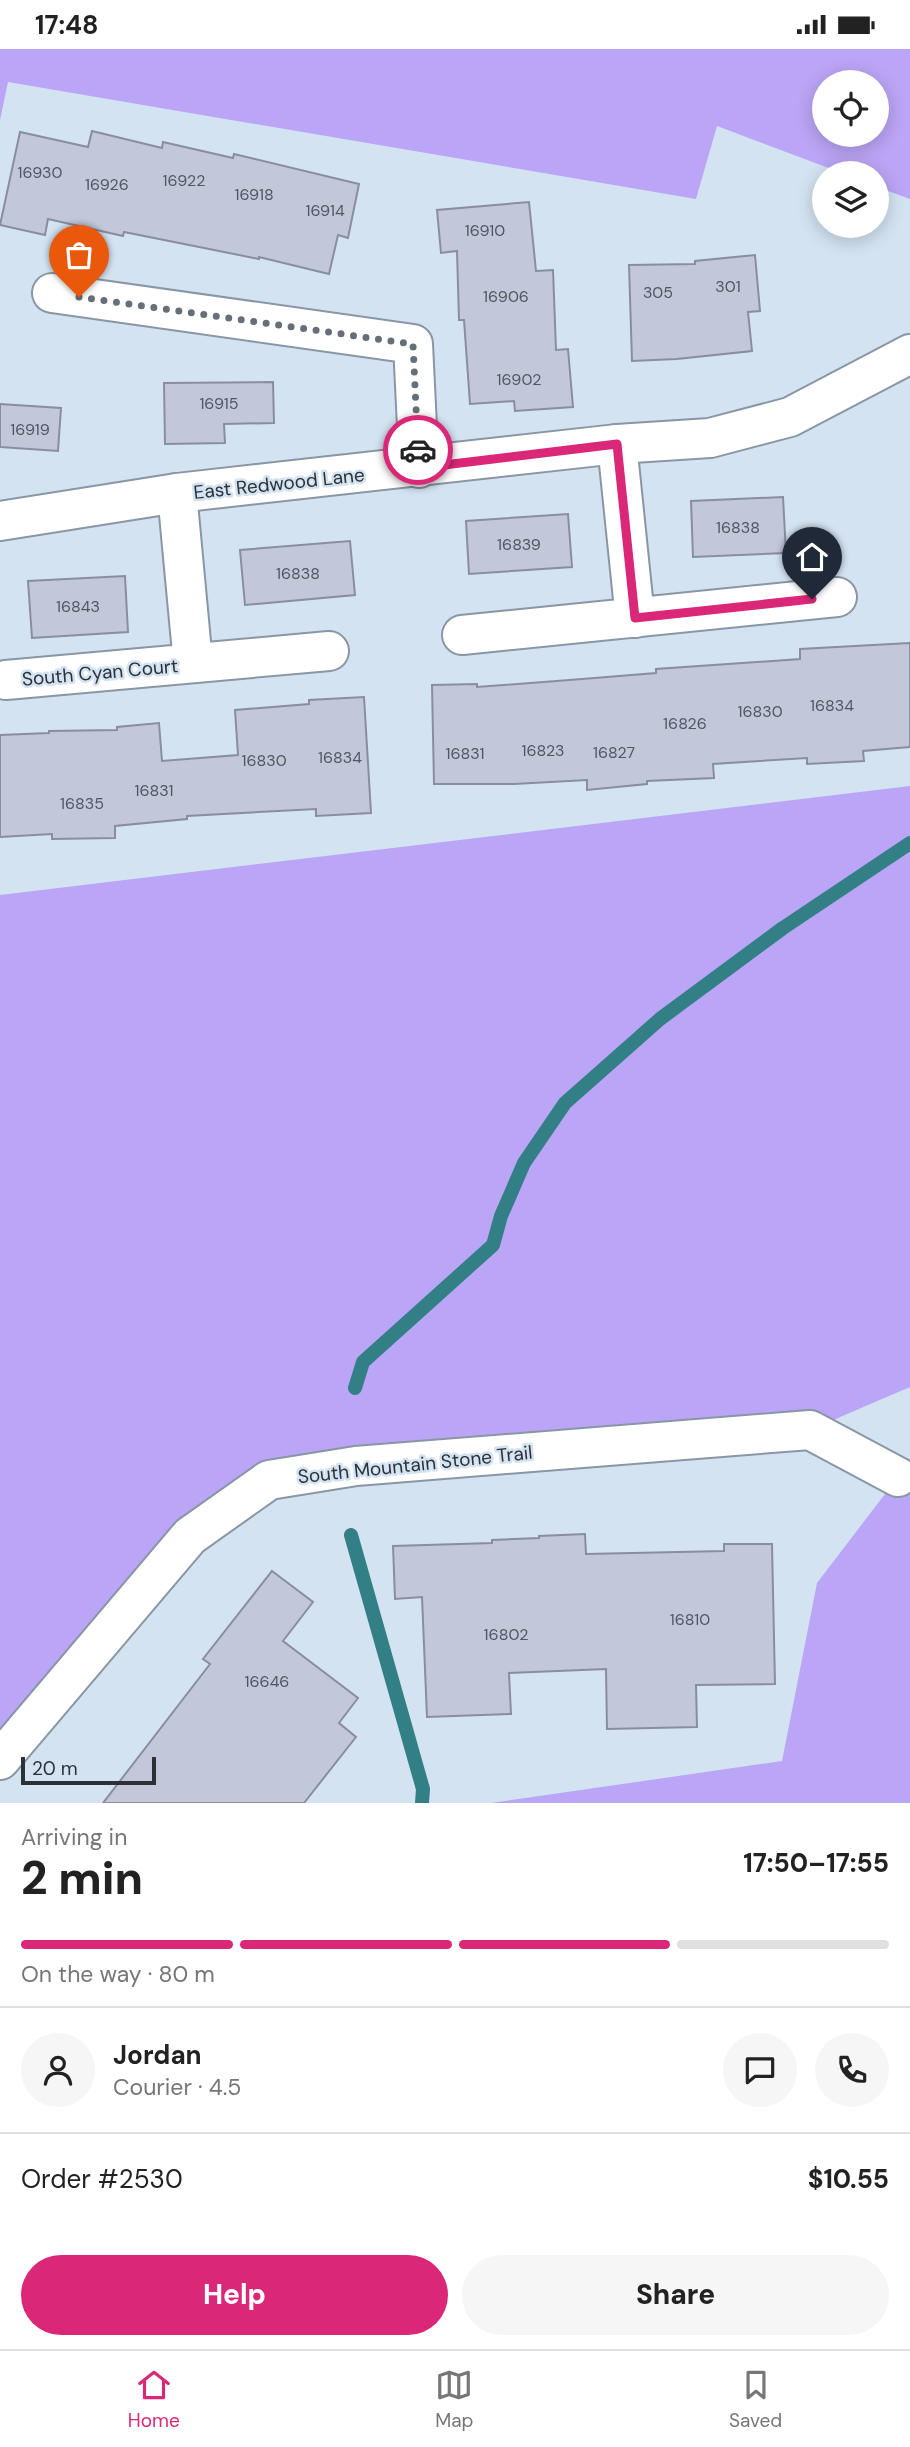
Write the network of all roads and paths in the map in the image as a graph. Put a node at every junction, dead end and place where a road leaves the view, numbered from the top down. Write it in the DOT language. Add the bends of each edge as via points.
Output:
graph roads {
  1 [pos="52,293"];
  2 [pos="910,354"];
  3 [pos="617,444"];
  4 [pos="419,468"];
  5 [pos="177,493"];
  6 [pos="3,523"];
  7 [pos="837,597"];
  8 [pos="635,618"];
  9 [pos="462,635"];
  10 [pos="329,651"];
  11 [pos="194,663"];
  12 [pos="6,680"];
  13 [pos="898,1477"];
  14 [pos="0,1760"];
  1 -- 4 [label="street" via="413,344"];
  2 -- 3 [label="street, East Redwood Lane" via="790,417 710,438"];
  3 -- 4 [label="street, East Redwood Lane"];
  3 -- 8 [label="street"];
  4 -- 5 [label="street, East Redwood Lane"];
  5 -- 6 [label="street, East Redwood Lane"];
  5 -- 11 [label="street, South Cyan Court"];
  7 -- 8 [label="street"];
  8 -- 9 [label="street"];
  10 -- 11 [label="street, South Cyan Court"];
  11 -- 12 [label="street, South Cyan Court"];
  13 -- 14 [label="street, South Mountain Stone Trail" via="810,1430 356,1466 269,1480 190,1536"];
}
